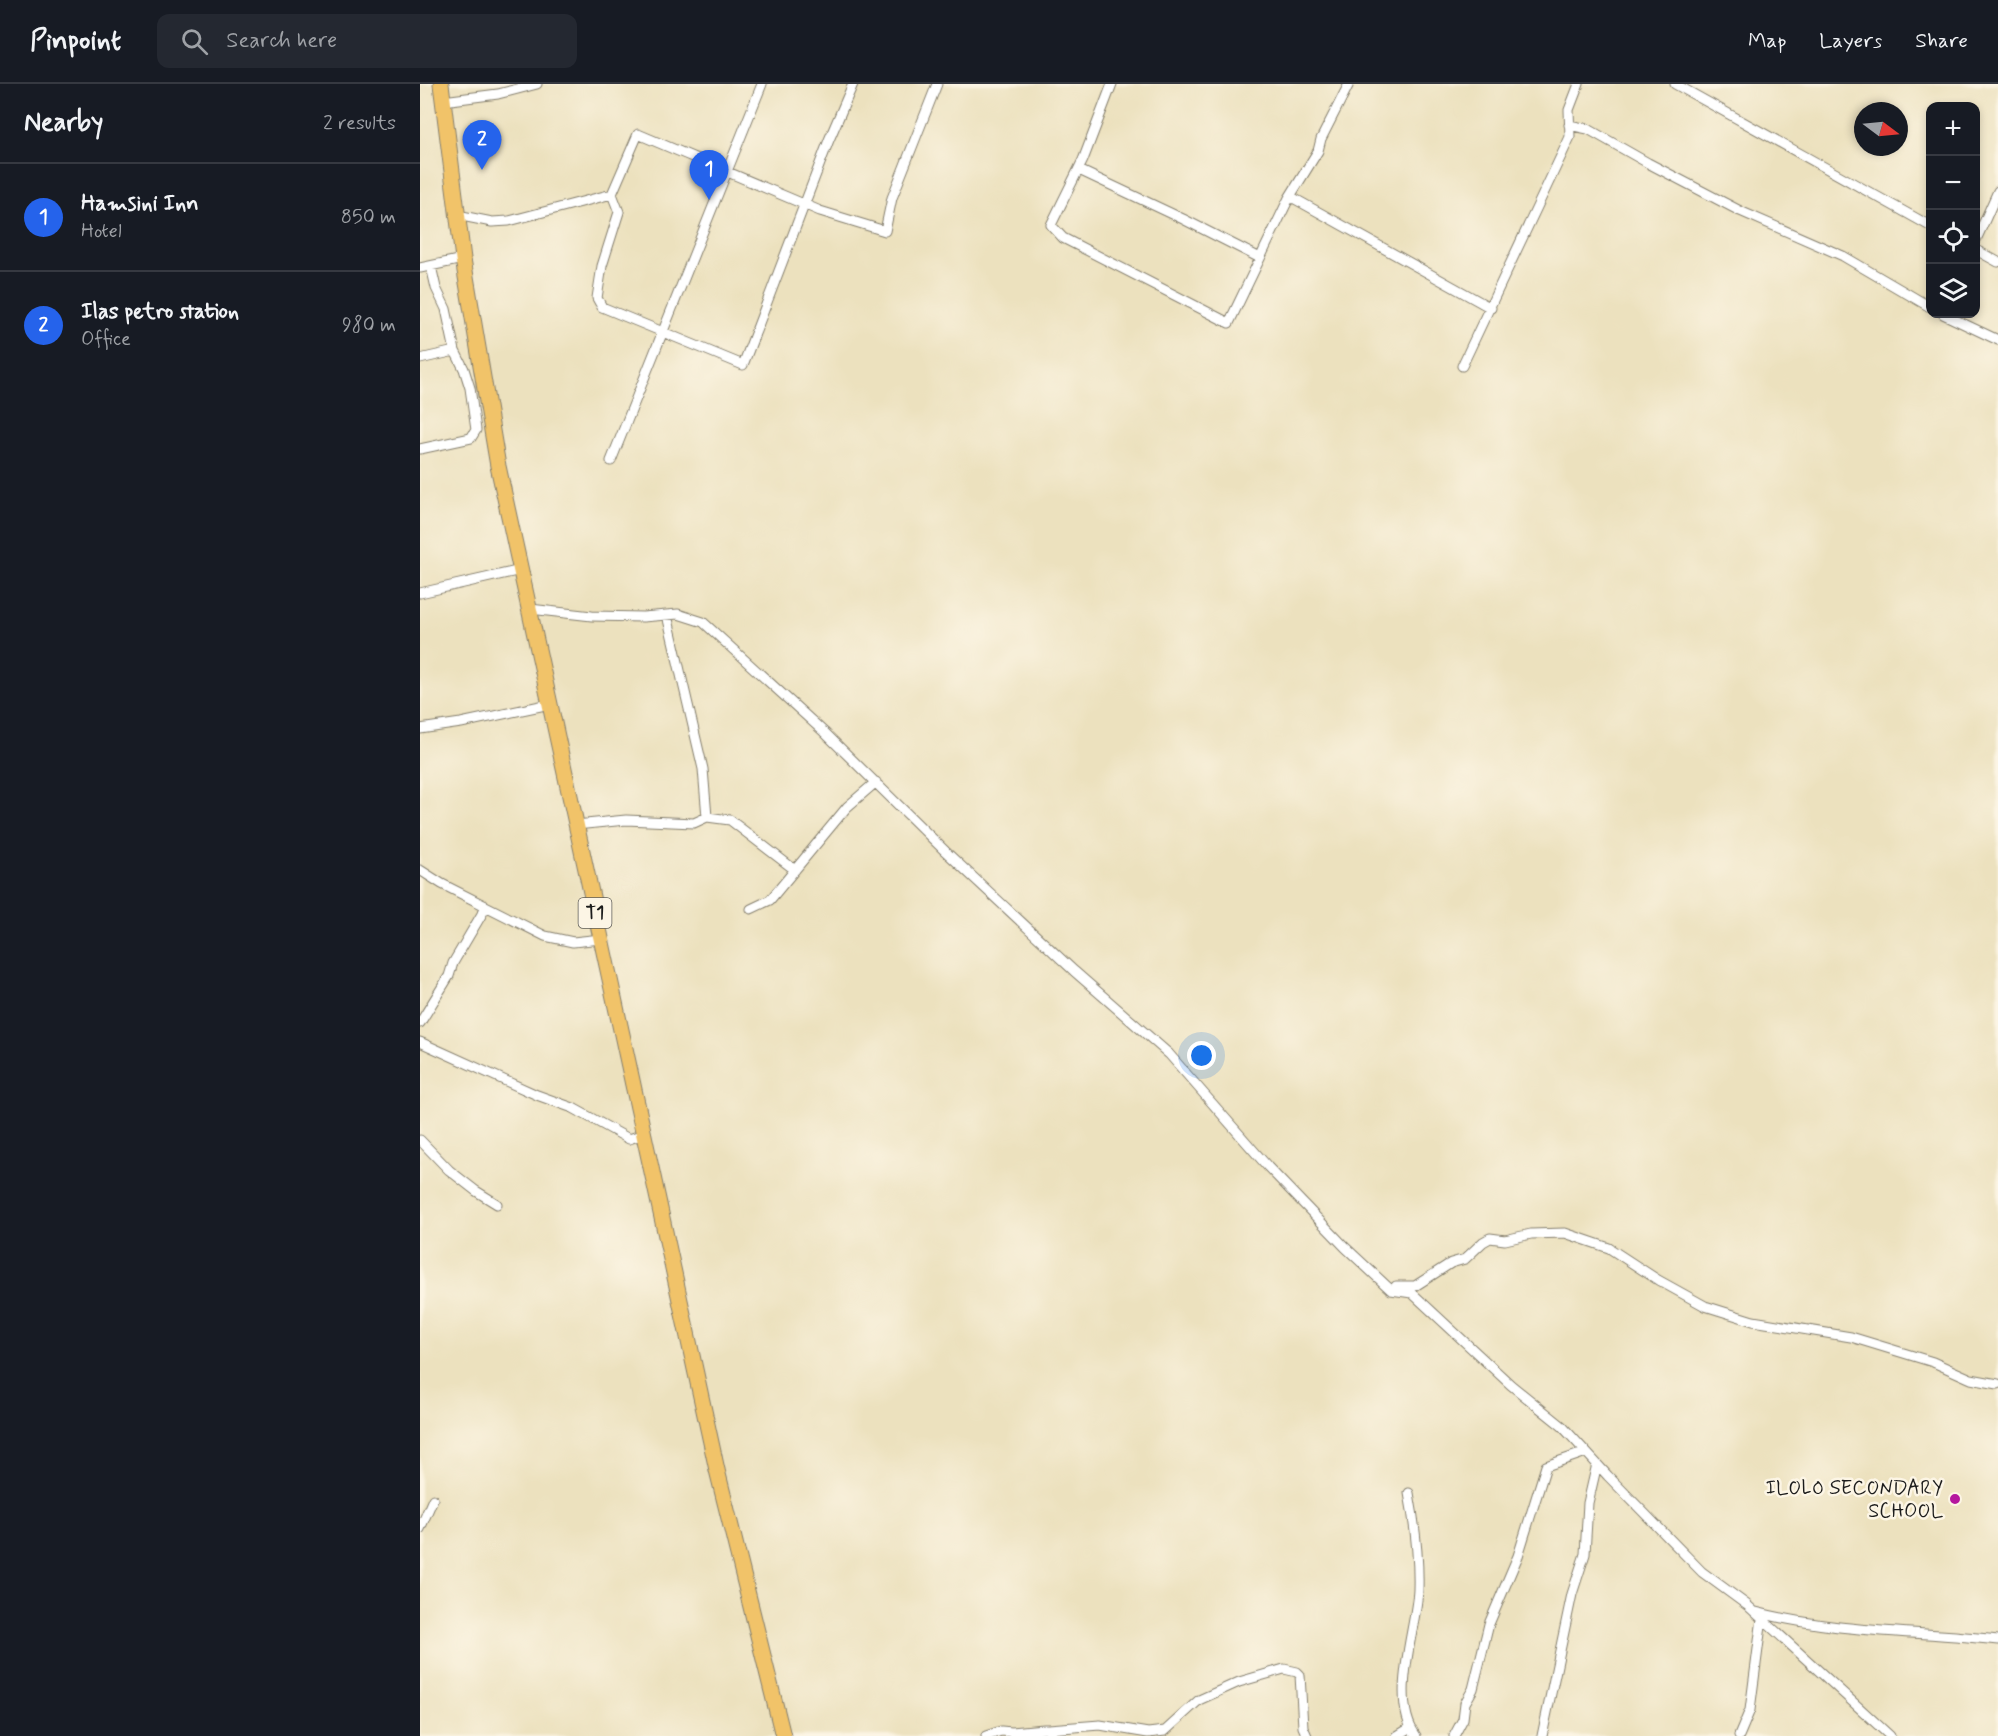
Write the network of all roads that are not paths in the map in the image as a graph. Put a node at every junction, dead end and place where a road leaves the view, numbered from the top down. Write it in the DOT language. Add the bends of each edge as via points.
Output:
graph roads {
  1 [pos="441,84"];
  2 [pos="537,84"];
  3 [pos="762,84"];
  4 [pos="853,84"];
  5 [pos="937,84"];
  6 [pos="1112,84"];
  7 [pos="1350,84"];
  8 [pos="1579,84"];
  9 [pos="1675,84"];
  10 [pos="443,101"];
  11 [pos="1569,125"];
  12 [pos="1079,170"];
  13 [pos="727,171"];
  14 [pos="1998,191"];
  15 [pos="612,194"];
  16 [pos="1289,198"];
  17 [pos="804,204"];
  18 [pos="457,215"];
  19 [pos="1926,224"];
  20 [pos="1980,231"];
  21 [pos="1980,252"];
  22 [pos="1260,258"];
  23 [pos="463,259"];
  24 [pos="1998,262"];
  25 [pos="431,266"];
  26 [pos="420,268"];
  27 [pos="1926,305"];
  28 [pos="1491,308"];
  29 [pos="1951,318"];
  30 [pos="663,332"];
  31 [pos="1998,340"];
  32 [pos="455,351"];
  33 [pos="420,359"];
  34 [pos="1462,366"];
  35 [pos="420,449"];
  36 [pos="611,461"];
  37 [pos="521,570"];
  38 [pos="420,593"];
  39 [pos="530,609"];
  40 [pos="667,615"];
  41 [pos="550,704"];
  42 [pos="420,729"];
  43 [pos="876,782"];
  44 [pos="707,818"];
  45 [pos="576,825"];
  46 [pos="420,870"];
  47 [pos="795,870"];
  48 [pos="486,907"];
  49 [pos="751,909"];
  50 [pos="601,939"];
  51 [pos="420,1023"];
  52 [pos="420,1042"];
  53 [pos="644,1134"];
  54 [pos="420,1140"];
  55 [pos="497,1204"];
  56 [pos="1387,1286"];
  57 [pos="1998,1384"];
  58 [pos="1586,1452"];
  59 [pos="1597,1464"];
  60 [pos="1409,1493"];
  61 [pos="433,1499"];
  62 [pos="420,1529"];
  63 [pos="1758,1615"];
  64 [pos="1998,1640"];
  65 [pos="1100,1725"];
  66 [pos="1413,1732"];
  67 [pos="1049,1733"];
  68 [pos="783,1736"];
  69 [pos="986,1736"];
  70 [pos="1101,1736"];
  71 [pos="1307,1736"];
  72 [pos="1397,1736"];
  73 [pos="1454,1736"];
  74 [pos="1542,1736"];
  75 [pos="1739,1736"];
  76 [pos="1890,1736"];
  1 -- 10 [label="highway, T1"];
  2 -- 10 [label="street"];
  3 -- 13 [label="street"];
  4 -- 17 [label="street"];
  5 -- 17 [label="street" via="892,198 885,231"];
  6 -- 12 [label="street"];
  7 -- 16 [label="street" via="1318,151"];
  8 -- 11 [label="street" via="1569,110"];
  9 -- 19 [label="street"];
  10 -- 18 [label="highway, T1"];
  11 -- 27 [label="street" via="1588,129 1740,211 1843,256"];
  11 -- 28 [label="street" via="1570,137"];
  12 -- 22 [label="street"];
  12 -- 22 [label="street" via="1051,225 1064,238 1229,323"];
  13 -- 15 [label="street" via="638,134"];
  13 -- 17 [label="street"];
  13 -- 30 [label="street"];
  14 -- 20 [label="street"];
  15 -- 18 [label="street" via="509,220 492,222"];
  15 -- 30 [label="street" via="619,212 602,266 597,298 602,307"];
  16 -- 22 [label="street"];
  16 -- 28 [label="street"];
  17 -- 30 [label="street" via="743,365"];
  18 -- 23 [label="highway, T1"];
  21 -- 24 [label="street"];
  23 -- 25 [label="street"];
  23 -- 37 [label="highway, T1" via="498,466"];
  25 -- 26 [label="street"];
  25 -- 32 [label="street"];
  28 -- 34 [label="street"];
  29 -- 31 [label="street"];
  30 -- 36 [label="street"];
  32 -- 33 [label="street"];
  32 -- 35 [label="street" via="470,388 476,430 471,438"];
  37 -- 38 [label="street"];
  37 -- 39 [label="highway, T1"];
  39 -- 40 [label="street" via="592,616"];
  39 -- 41 [label="highway, T1"];
  40 -- 43 [label="street" via="678,614 703,622"];
  40 -- 44 [label="street" via="703,769"];
  41 -- 42 [label="street"];
  41 -- 45 [label="highway, T1"];
  43 -- 47 [label="street" via="847,807"];
  43 -- 56 [label="street" via="1074,971 1169,1054 1268,1167"];
  44 -- 45 [label="street" via="694,823 626,820"];
  44 -- 47 [label="street" via="730,820"];
  45 -- 50 [label="highway, T1"];
  46 -- 48 [label="street"];
  47 -- 49 [label="street" via="770,900"];
  48 -- 50 [label="street" via="545,936 573,942"];
  48 -- 51 [label="street"];
  50 -- 53 [label="highway, T1"];
  52 -- 53 [label="street" via="573,1108 629,1139"];
  53 -- 68 [label="highway, T1" via="717,1470"];
  54 -- 55 [label="street" via="449,1170"];
  56 -- 57 [label="street" via="1415,1286 1451,1263 1465,1259 1490,1238 1565,1233 1609,1248 1705,1306 1753,1321 1851,1337 1924,1359 1971,1379"];
  56 -- 58 [label="street" via="1412,1293 1511,1385 1562,1426"];
  58 -- 59 [label="street"];
  58 -- 73 [label="street" via="1546,1466"];
  59 -- 63 [label="street" via="1702,1572"];
  59 -- 74 [label="street" via="1588,1503 1585,1554 1572,1594"];
  60 -- 66 [label="street" via="1417,1548 1418,1593 1405,1662 1405,1699"];
  61 -- 62 [label="street"];
  63 -- 64 [label="street" via="1822,1625"];
  63 -- 75 [label="street" via="1750,1710"];
  63 -- 76 [label="street"];
  65 -- 67 [label="street"];
  65 -- 70 [label="street"];
  65 -- 71 [label="street" via="1148,1733 1165,1731 1199,1700 1239,1682 1284,1670 1300,1675"];
  66 -- 72 [label="street"];
  67 -- 69 [label="street" via="1001,1731"];
}
